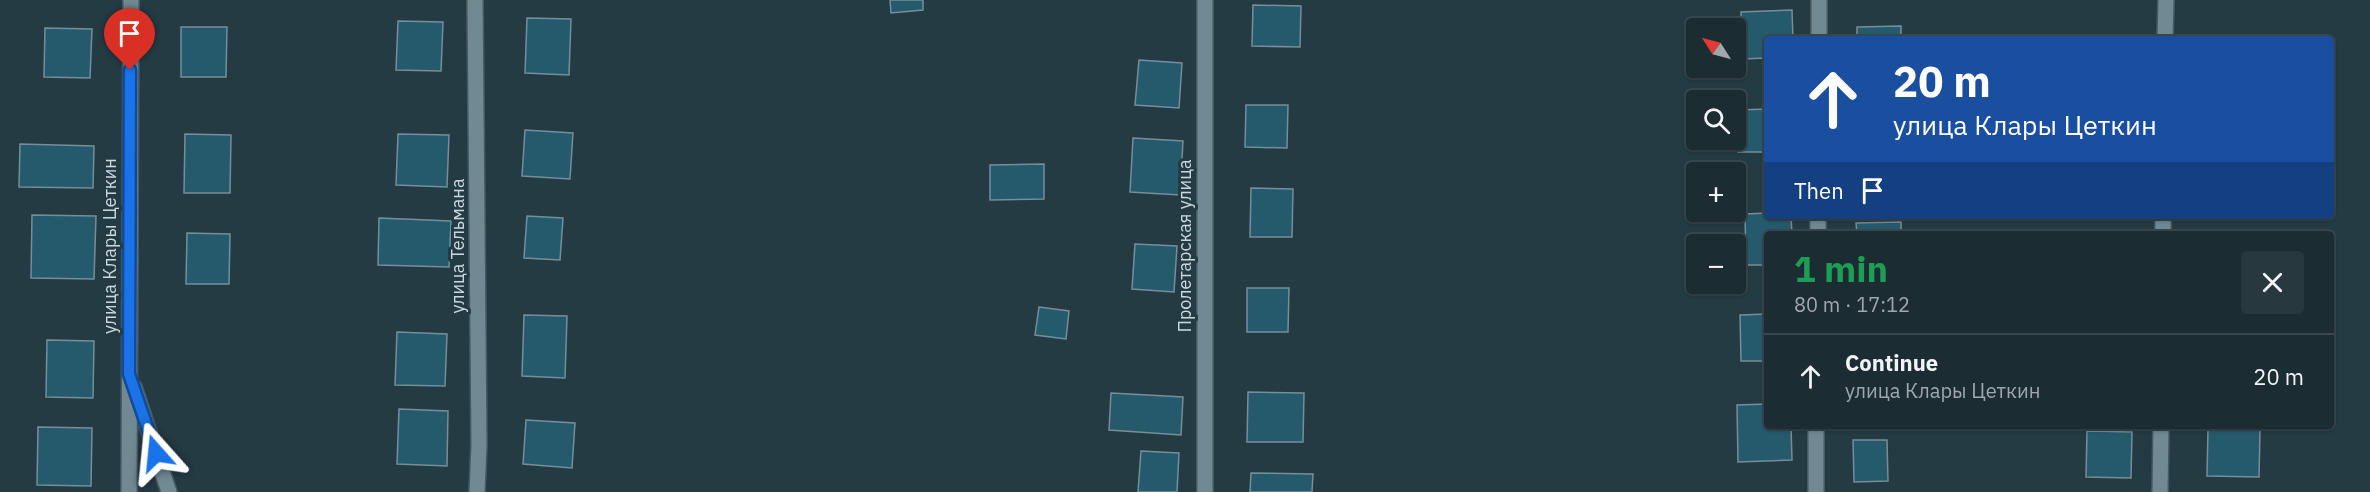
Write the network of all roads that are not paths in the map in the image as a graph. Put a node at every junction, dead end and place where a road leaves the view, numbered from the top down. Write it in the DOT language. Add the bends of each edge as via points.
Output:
graph roads {
  1 [pos="131,0"];
  2 [pos="475,0"];
  3 [pos="1205,0"];
  4 [pos="1819,0"];
  5 [pos="2166,0"];
  6 [pos="1819,36"];
  7 [pos="2165,36"];
  8 [pos="129,374"];
  9 [pos="1816,429"];
  10 [pos="2161,429"];
  11 [pos="129,492"];
  12 [pos="169,492"];
  13 [pos="477,492"];
  14 [pos="1204,492"];
  15 [pos="1816,492"];
  16 [pos="2160,492"];
  1 -- 8 [label="street, улица Клары Цеткин"];
  2 -- 13 [label="street, улица Тельмана"];
  3 -- 14 [label="street, Пролетарская улица"];
  4 -- 6 [label="street"];
  5 -- 7 [label="street"];
  8 -- 11 [label="street, улица Клары Цеткин"];
  8 -- 12 [label="street"];
  9 -- 15 [label="street"];
  10 -- 16 [label="street"];
}
